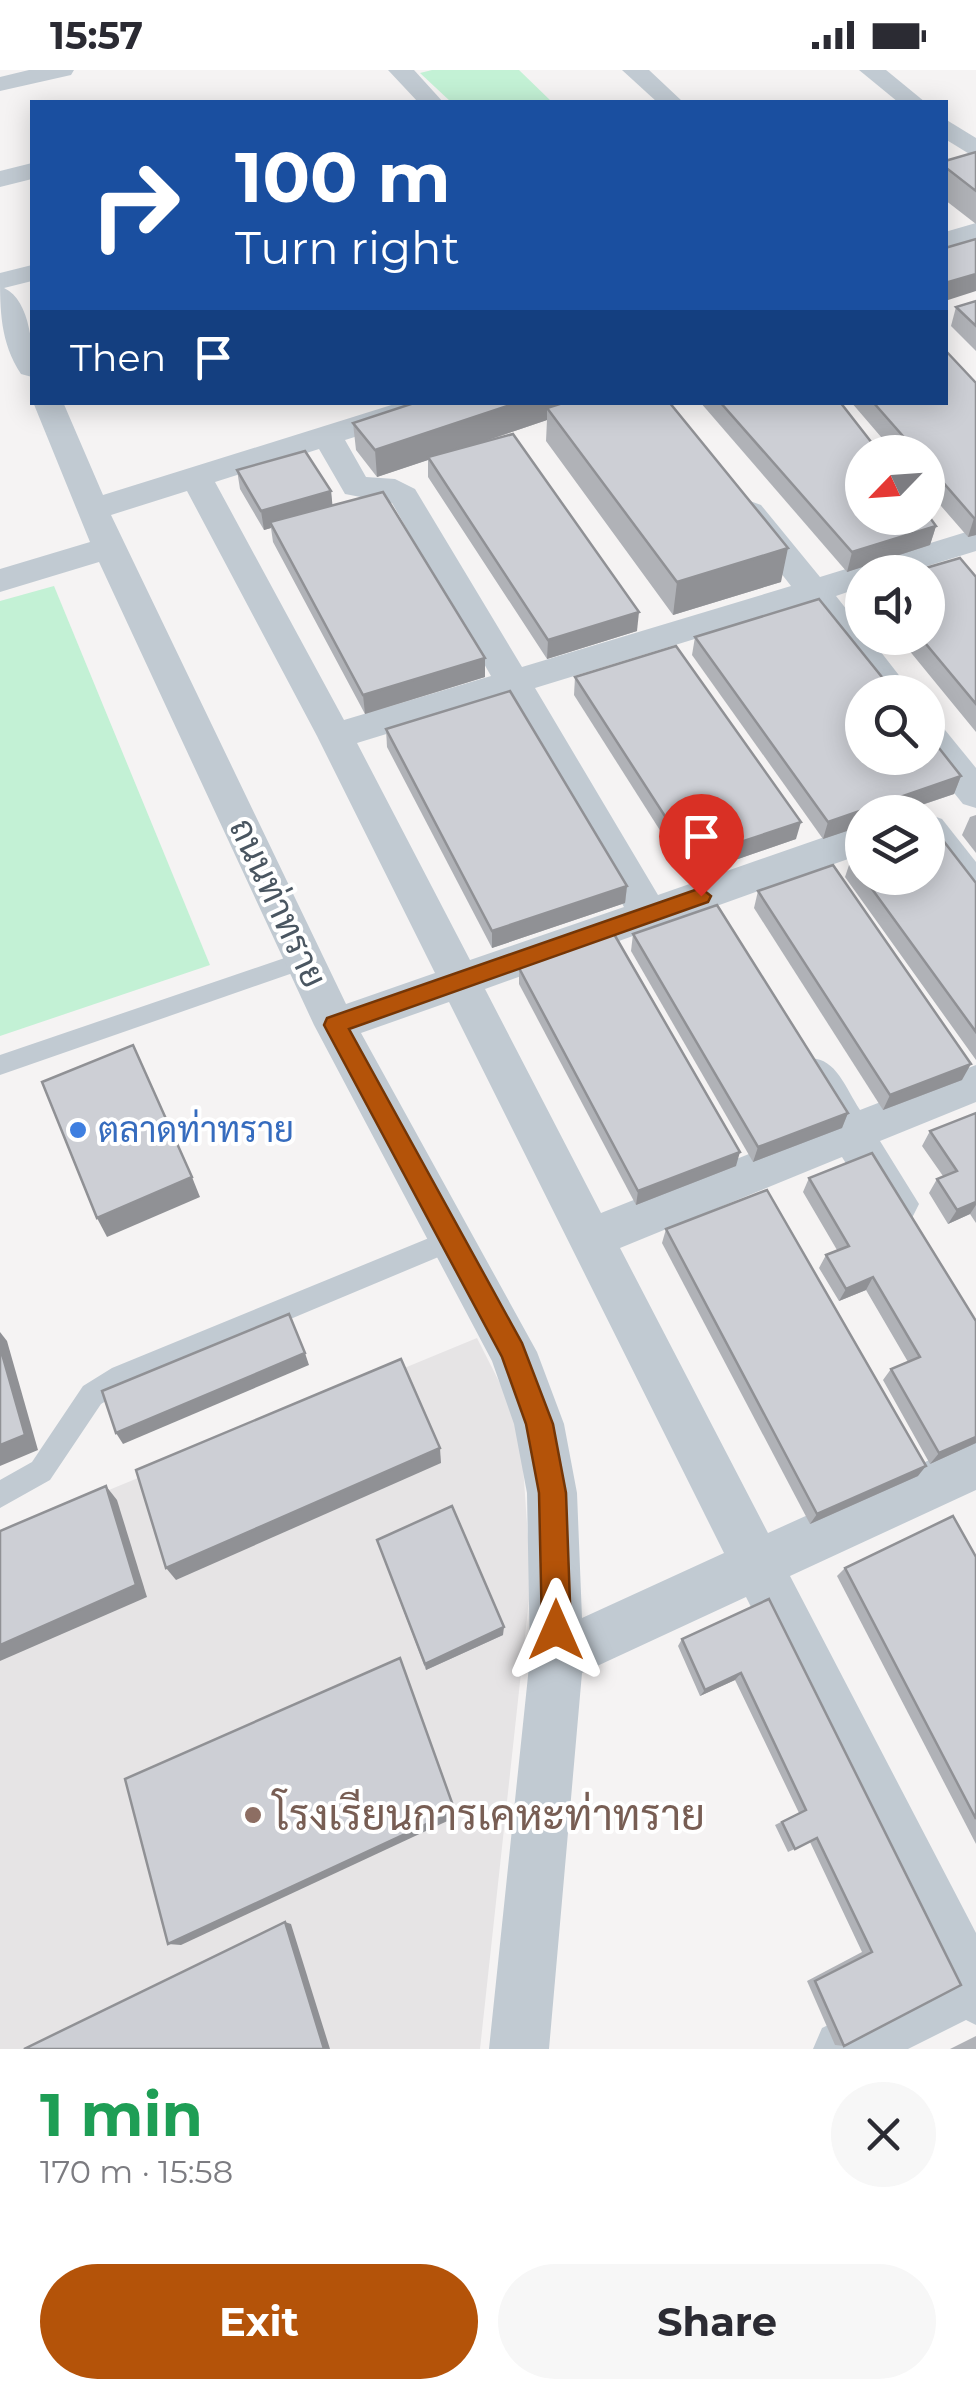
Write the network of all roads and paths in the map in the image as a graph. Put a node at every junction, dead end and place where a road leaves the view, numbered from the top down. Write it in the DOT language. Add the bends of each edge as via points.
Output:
graph roads {
  1 [pos="62,70"];
  2 [pos="400,70"];
  3 [pos="634,70"];
  4 [pos="871,70"];
  5 [pos="0,84"];
  6 [pos="423,100"];
  7 [pos="670,100"];
  8 [pos="911,100"];
  9 [pos="948,129"];
  10 [pos="976,150"];
  11 [pos="30,172"];
  12 [pos="0,179"];
  13 [pos="976,231"];
  14 [pos="948,240"];
  15 [pos="30,274"];
  16 [pos="0,281"];
  17 [pos="0,296"];
  18 [pos="30,364"];
  19 [pos="49,405"];
  20 [pos="425,405"];
  21 [pos="327,436"];
  22 [pos="196,478"];
  23 [pos="732,490"];
  24 [pos="101,529"];
  25 [pos="976,540"];
  26 [pos="927,555"];
  27 [pos="3,573"];
  28 [pos="845,581"];
  29 [pos="813,591"];
  30 [pos="880,675"];
  31 [pos="512,682"];
  32 [pos="336,736"];
  33 [pos="945,756"];
  34 [pos="976,797"];
  35 [pos="945,809"];
  36 [pos="845,847"];
  37 [pos="945,851"];
  38 [pos="976,890"];
  39 [pos="649,914"];
  40 [pos="305,960"];
  41 [pos="458,981"];
  42 [pos="335,1025"];
  43 [pos="791,1038"];
  44 [pos="0,1065"];
  45 [pos="976,1083"];
  46 [pos="851,1134"];
  47 [pos="913,1231"];
  48 [pos="589,1239"];
  49 [pos="451,1240"];
  50 [pos="976,1464"];
  51 [pos="0,1495"];
  52 [pos="757,1566"];
  53 [pos="556,1657"];
  54 [pos="975,1988"];
  55 [pos="520,2049"];
  56 [pos="843,2049"];
  1 -- 5 [label="street"];
  2 -- 6 [label="street"];
  3 -- 7 [label="street"];
  4 -- 8 [label="street"];
  9 -- 10 [label="street"];
  11 -- 12 [label="street"];
  13 -- 14 [label="street"];
  15 -- 16 [label="street"];
  17 -- 18 [label="street"];
  19 -- 24 [label="street, ถนนท่าทราย"];
  20 -- 21 [label="street"];
  21 -- 22 [label="street"];
  21 -- 31 [label="street" via="356,487 395,489 404,496"];
  22 -- 24 [label="street"];
  22 -- 32 [label="street"];
  23 -- 29 [label="street"];
  24 -- 27 [label="street"];
  24 -- 40 [label="street, ถนนท่าทราย"];
  25 -- 26 [label="street"];
  28 -- 29 [label="street"];
  29 -- 30 [label="street"];
  29 -- 31 [label="street"];
  31 -- 32 [label="street"];
  31 -- 39 [label="street"];
  32 -- 41 [label="street"];
  33 -- 34 [label="street"];
  34 -- 35 [label="street"];
  36 -- 39 [label="street" via="711,912"];
  37 -- 38 [label="street"];
  39 -- 41 [label="street"];
  40 -- 42 [label="street, ถนนท่าทราย"];
  40 -- 44 [label="lane"];
  41 -- 42 [label="street"];
  41 -- 48 [label="street"];
  42 -- 49 [label="street, ถนนท่าทราย"];
  43 -- 46 [label="street"];
  45 -- 46 [label="street"];
  46 -- 47 [label="street"];
  46 -- 48 [label="street"];
  48 -- 52 [label="street"];
  49 -- 51 [label="lane" via="121,1377 92,1395 41,1471"];
  49 -- 53 [label="street, ถนนท่าทราย" via="513,1352 540,1424 552,1493"];
  50 -- 52 [label="street"];
  52 -- 53 [label="street"];
  52 -- 54 [label="street"];
  53 -- 55 [label="street, ถนนท่าทราย"];
  54 -- 56 [label="street"];
}
